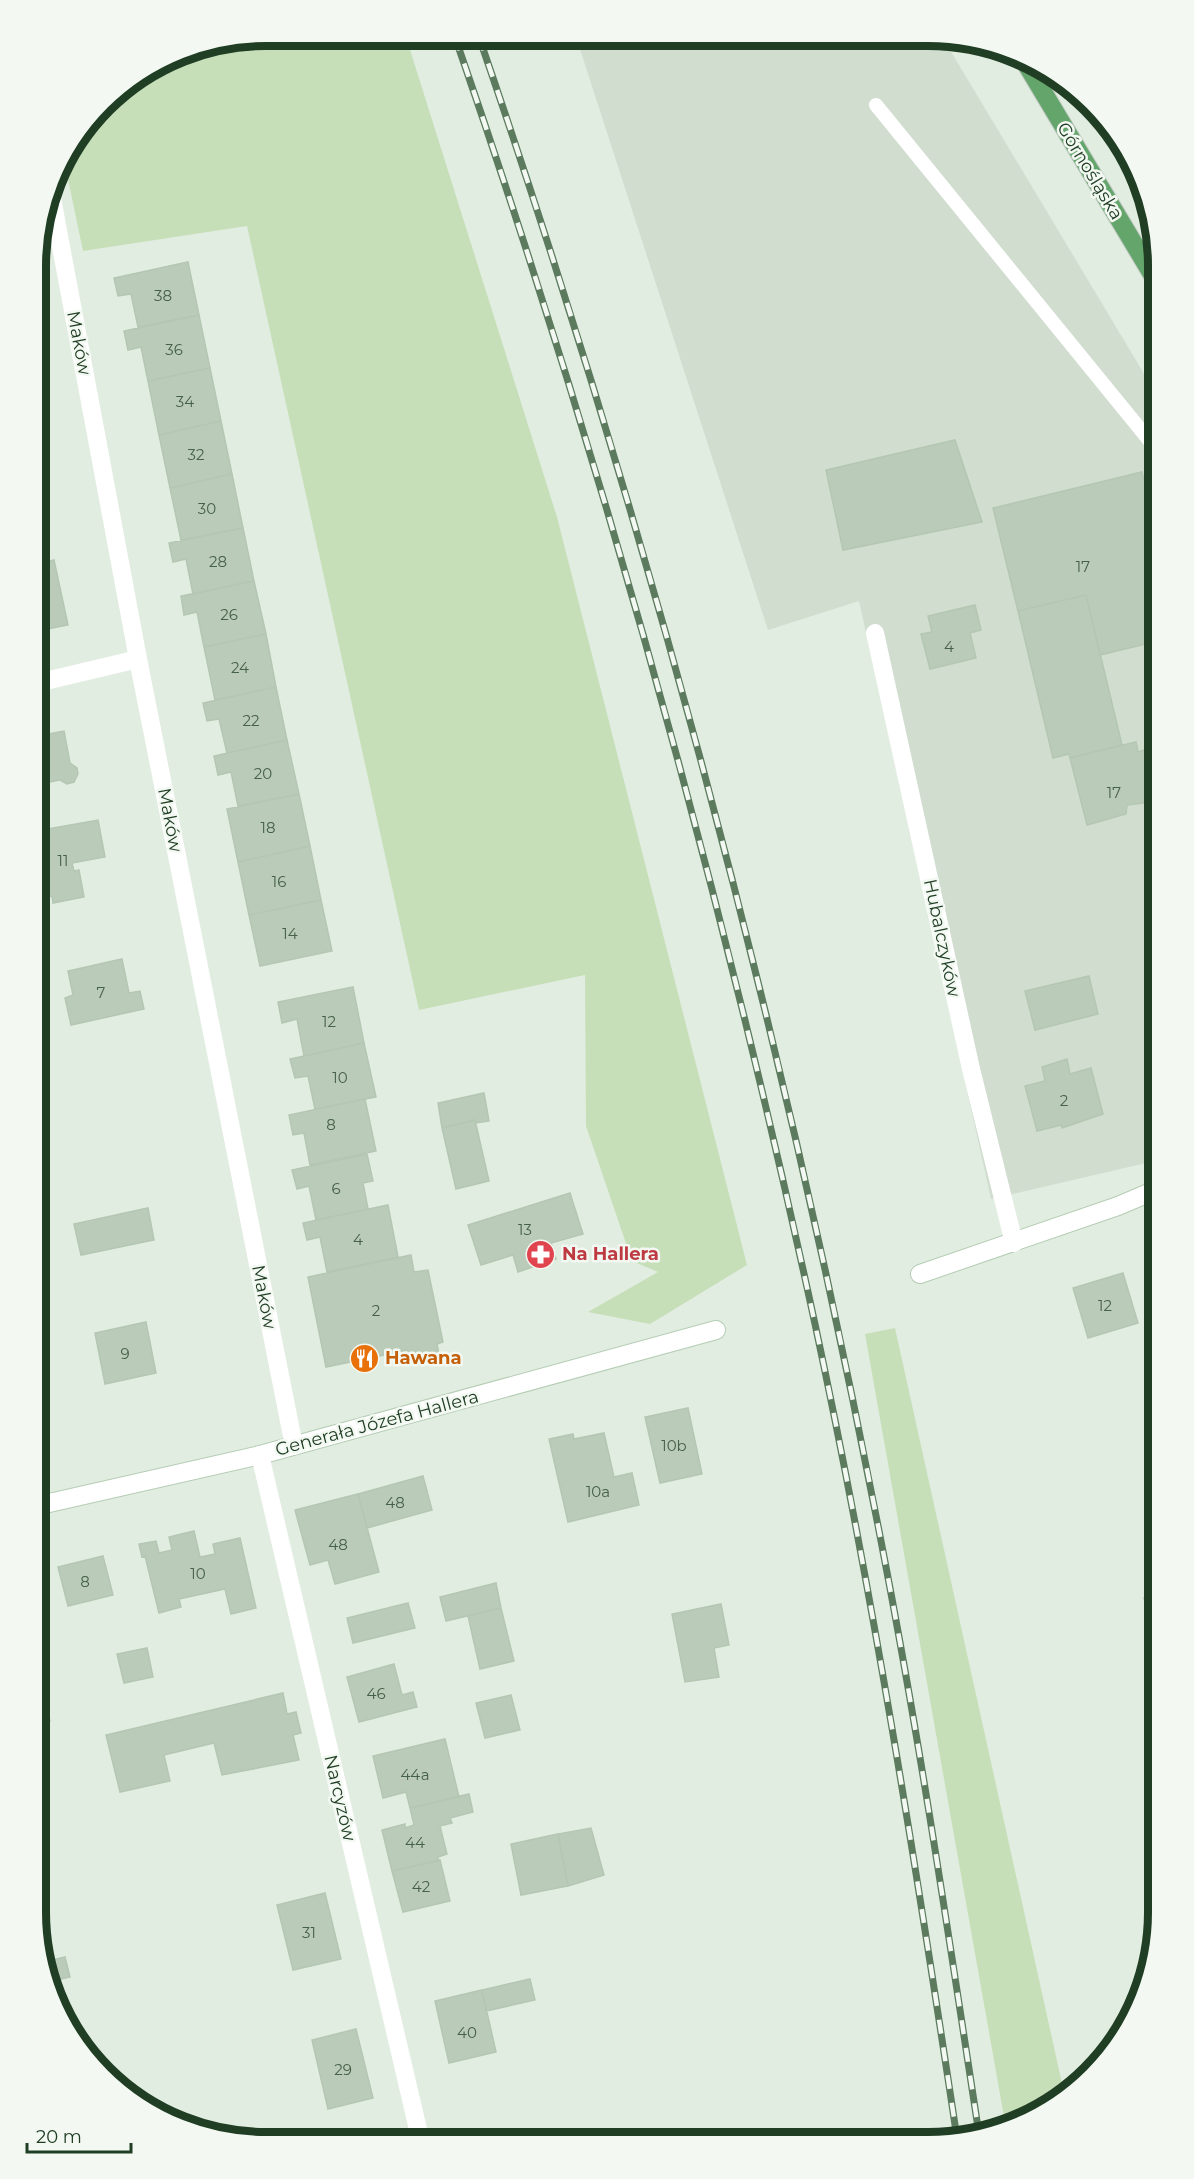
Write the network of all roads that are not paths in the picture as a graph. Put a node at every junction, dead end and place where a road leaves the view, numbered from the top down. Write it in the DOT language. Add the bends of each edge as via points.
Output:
graph roads {
  1 [pos="1031,73"];
  2 [pos="876,105"];
  3 [pos="50,226"];
  4 [pos="1148,267"];
  5 [pos="1148,439"];
  6 [pos="875,633"];
  7 [pos="138,659"];
  8 [pos="46,681"];
  9 [pos="1148,1193"];
  10 [pos="1014,1243"];
  11 [pos="920,1274"];
  12 [pos="716,1330"];
  13 [pos="294,1446"];
  14 [pos="260,1455"];
  15 [pos="46,1504"];
  16 [pos="419,2132"];
  1 -- 4 [label="main road, Górnośląska"];
  2 -- 5 [label="lane"];
  3 -- 7 [label="street, Maków"];
  6 -- 10 [label="street, Hubalczyków" via="971,1069"];
  7 -- 8 [label="street"];
  7 -- 13 [label="street, Maków"];
  9 -- 10 [label="street"];
  10 -- 11 [label="street"];
  12 -- 13 [label="street, Generała Józefa Hallera"];
  13 -- 14 [label="street, Generała Józefa Hallera"];
  14 -- 15 [label="street, Generała Józefa Hallera"];
  14 -- 16 [label="street, Narcyzów"];
}
